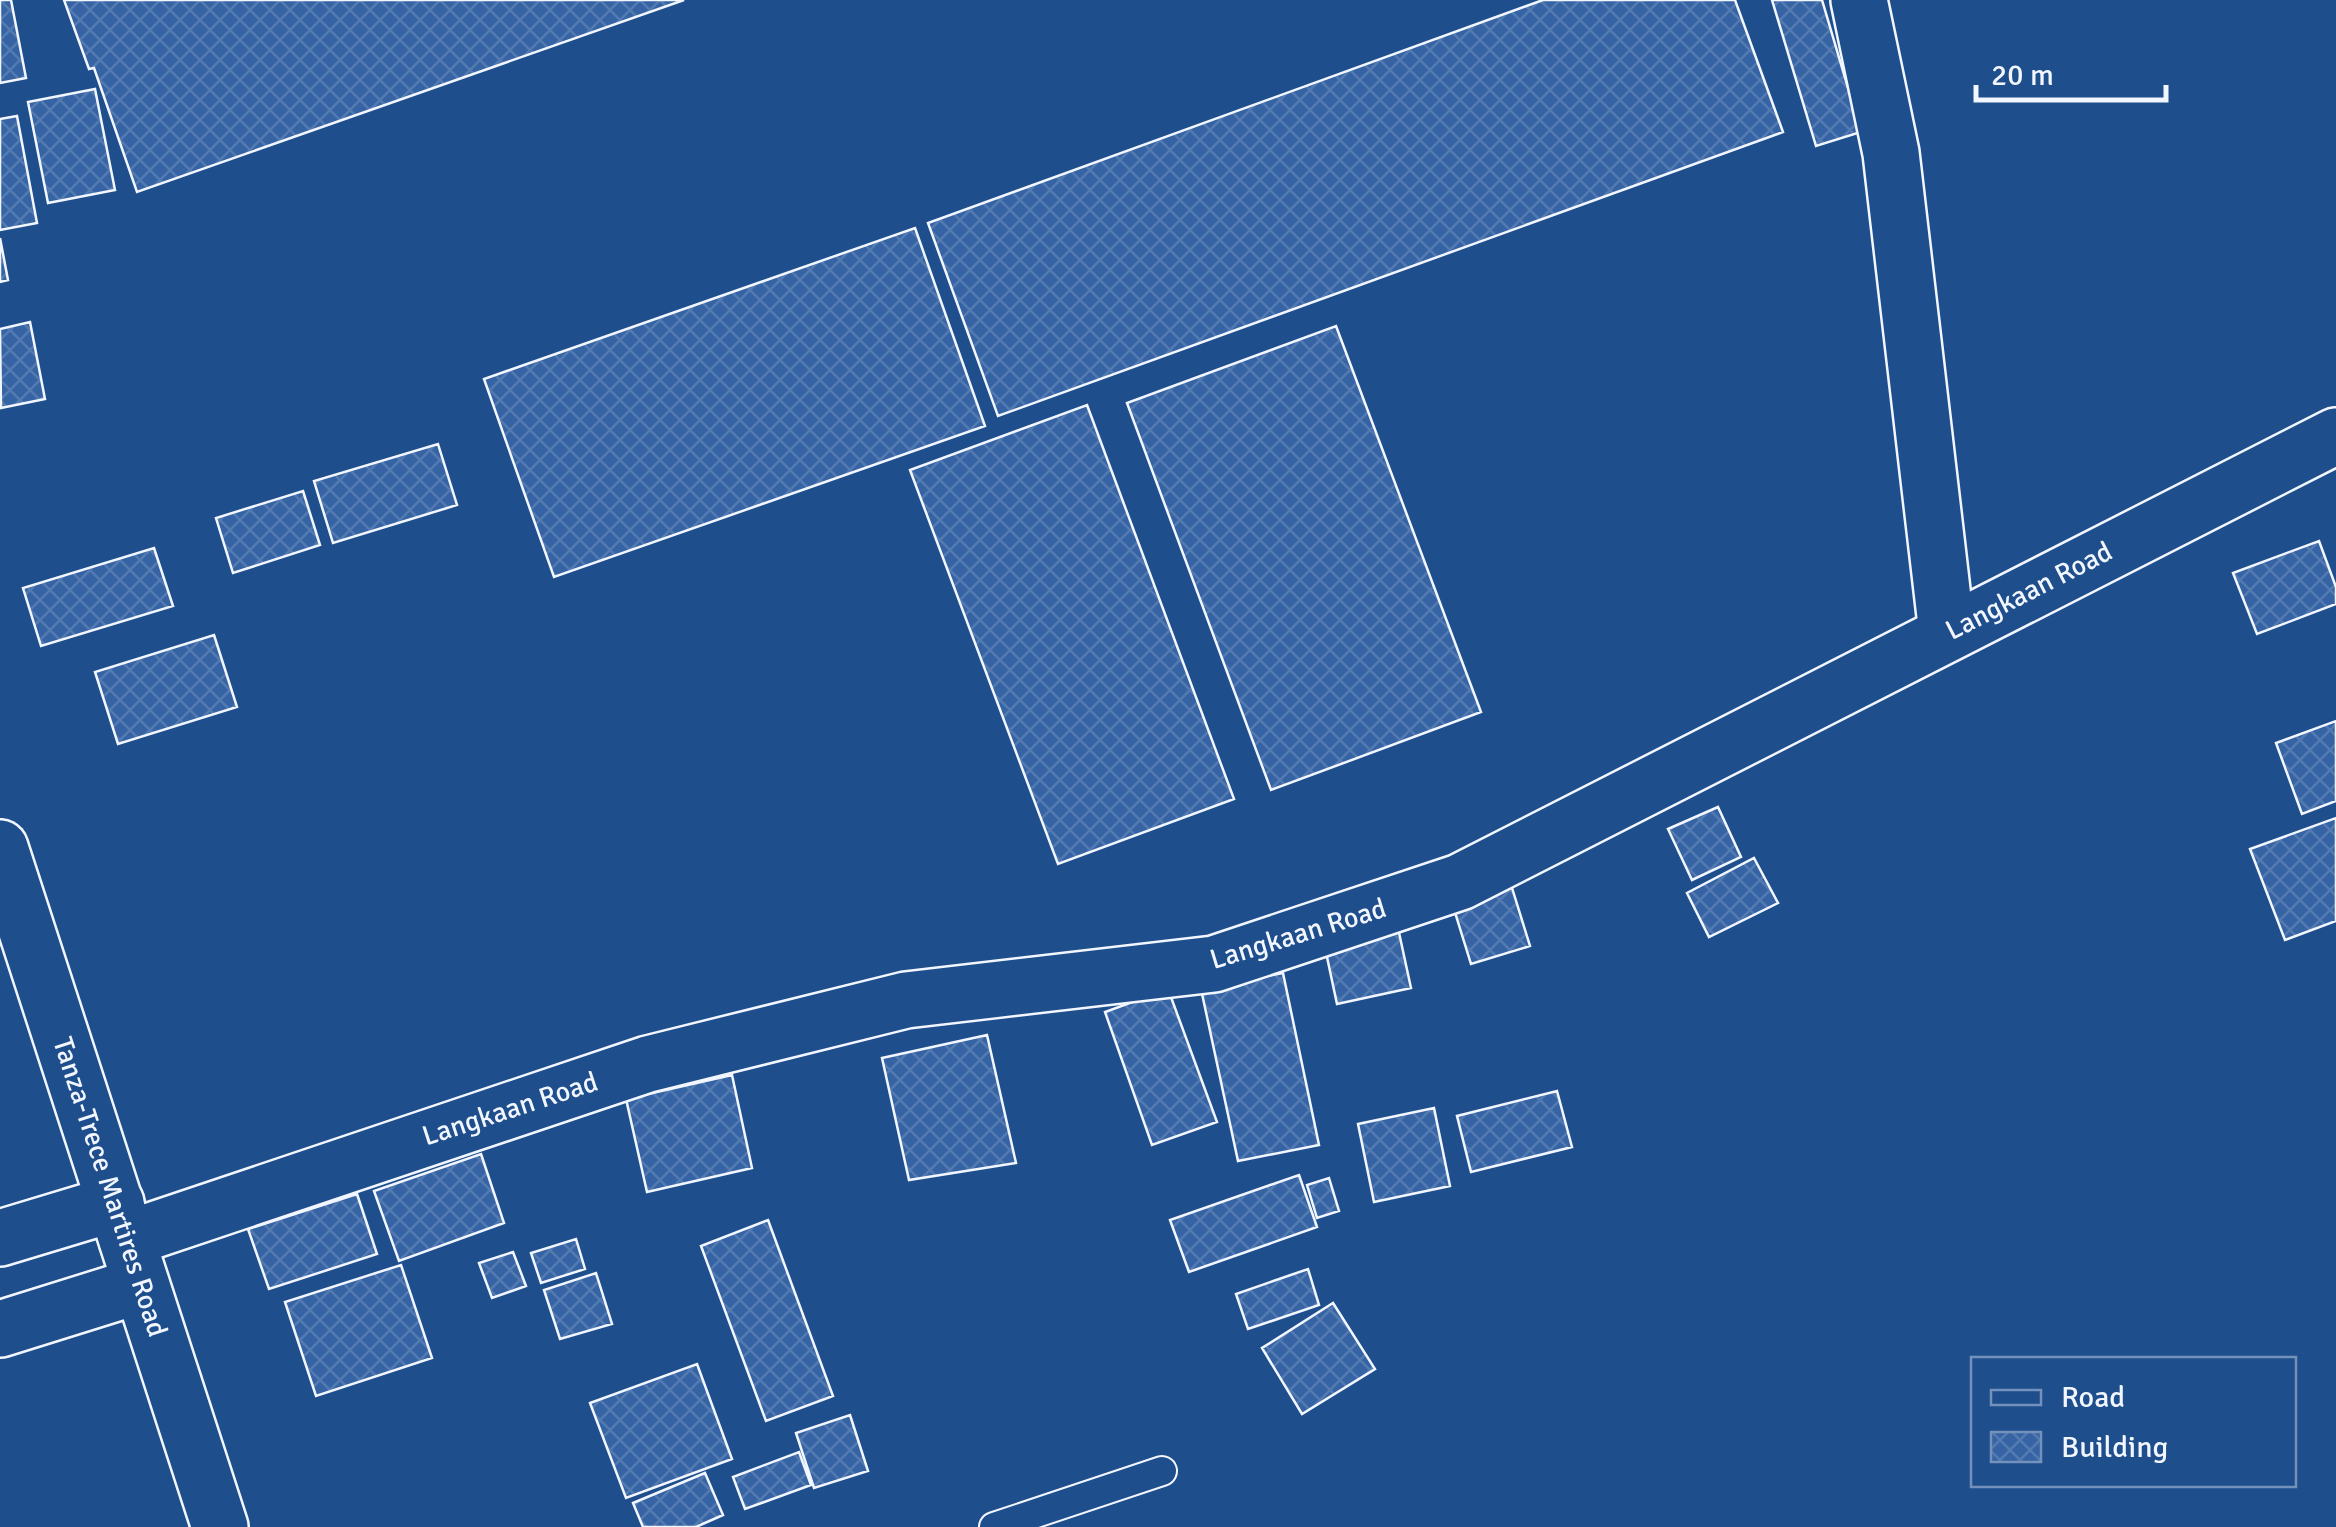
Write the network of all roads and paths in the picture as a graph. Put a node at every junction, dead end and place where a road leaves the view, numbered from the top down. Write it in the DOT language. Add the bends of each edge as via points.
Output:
graph roads {
  1 [pos="1859,0"];
  2 [pos="2336,436"];
  3 [pos="1947,633"];
  4 [pos="0,848"];
  5 [pos="0,1238"];
  6 [pos="128,1242"];
  7 [pos="4,1315"];
  8 [pos="1162,1471"];
  9 [pos="220,1527"];
  10 [pos="994,1527"];
  1 -- 3 [label="street" via="1891,153"];
  2 -- 3 [label="street, Langkaan Road"];
  3 -- 6 [label="street, Langkaan Road" via="1460,882 1214,964 906,1000 648,1064"];
  4 -- 6 [label="street, Tanza-Trece Martires Road"];
  5 -- 6 [label="street"];
  6 -- 7 [label="street"];
  6 -- 9 [label="street, Tanza-Trece Martires Road"];
  8 -- 10 [label="lane"];
}
